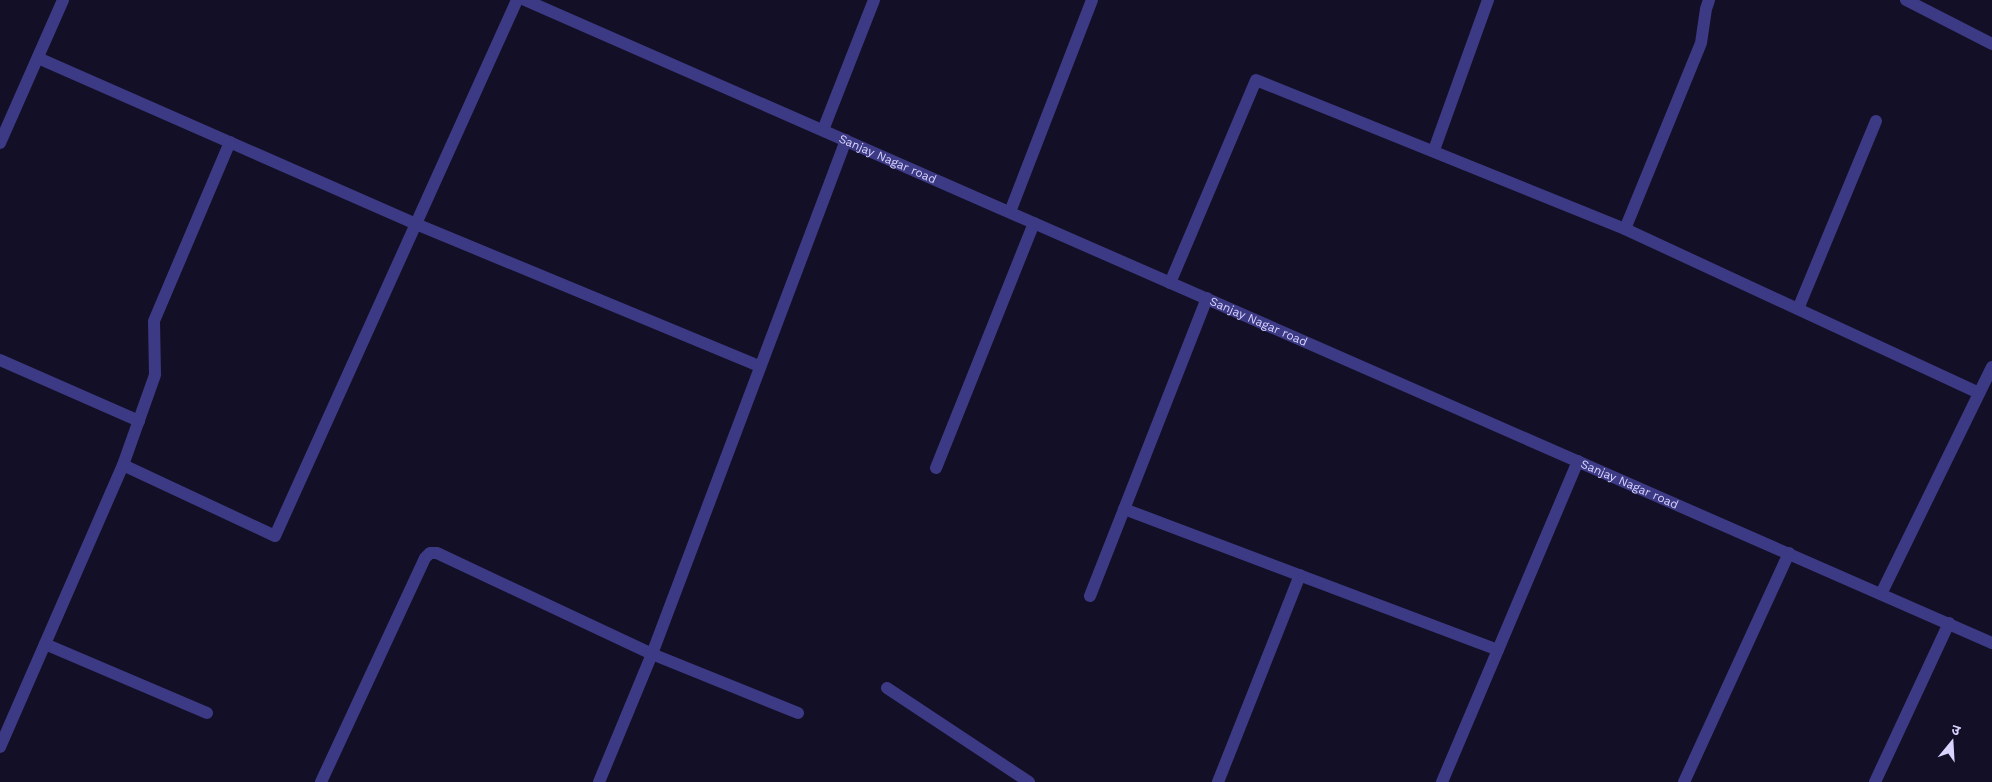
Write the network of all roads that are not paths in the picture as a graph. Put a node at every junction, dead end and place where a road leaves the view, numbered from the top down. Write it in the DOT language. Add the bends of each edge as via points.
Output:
graph roads {
  1 [pos="64,0"];
  2 [pos="517,0"];
  3 [pos="525,0"];
  4 [pos="874,0"];
  5 [pos="1092,0"];
  6 [pos="1488,0"];
  7 [pos="1709,0"];
  8 [pos="1906,0"];
  9 [pos="1992,44"];
  10 [pos="38,58"];
  11 [pos="1876,121"];
  12 [pos="823,130"];
  13 [pos="846,140"];
  14 [pos="230,142"];
  15 [pos="0,143"];
  16 [pos="1434,150"];
  17 [pos="1010,212"];
  18 [pos="1034,223"];
  19 [pos="416,224"];
  20 [pos="1625,229"];
  21 [pos="1170,282"];
  22 [pos="1207,298"];
  23 [pos="1798,310"];
  24 [pos="0,360"];
  25 [pos="759,366"];
  26 [pos="1992,368"];
  27 [pos="1979,393"];
  28 [pos="139,421"];
  29 [pos="1578,461"];
  30 [pos="123,465"];
  31 [pos="936,468"];
  32 [pos="1124,509"];
  33 [pos="1789,553"];
  34 [pos="1300,576"];
  35 [pos="1881,594"];
  36 [pos="1090,596"];
  37 [pos="1949,624"];
  38 [pos="1992,642"];
  39 [pos="45,644"];
  40 [pos="1498,650"];
  41 [pos="652,654"];
  42 [pos="887,688"];
  43 [pos="207,713"];
  44 [pos="798,713"];
  45 [pos="0,747"];
  46 [pos="321,782"];
  47 [pos="599,782"];
  48 [pos="1029,782"];
  49 [pos="1218,782"];
  50 [pos="1442,782"];
  51 [pos="1684,782"];
  52 [pos="1874,782"];
  1 -- 10 [label="street"];
  2 -- 19 [label="street"];
  3 -- 12 [label="street, Sanjay Nagar road"];
  4 -- 12 [label="street"];
  5 -- 17 [label="street"];
  6 -- 16 [label="street"];
  7 -- 20 [label="street" via="1701,43"];
  8 -- 9 [label="street"];
  10 -- 14 [label="street"];
  10 -- 15 [label="street"];
  11 -- 23 [label="street"];
  12 -- 13 [label="street, Sanjay Nagar road"];
  13 -- 17 [label="street, Sanjay Nagar road"];
  13 -- 25 [label="street"];
  14 -- 19 [label="street"];
  14 -- 28 [label="street" via="154,321 155,375"];
  16 -- 20 [label="street"];
  16 -- 21 [label="street" via="1256,80"];
  17 -- 18 [label="street, Sanjay Nagar road"];
  18 -- 21 [label="street, Sanjay Nagar road"];
  18 -- 31 [label="street"];
  19 -- 25 [label="street"];
  19 -- 30 [label="street" via="275,536"];
  20 -- 23 [label="street"];
  21 -- 22 [label="street, Sanjay Nagar road"];
  22 -- 29 [label="street, Sanjay Nagar road"];
  22 -- 32 [label="street"];
  23 -- 27 [label="street"];
  24 -- 28 [label="street"];
  25 -- 41 [label="street"];
  26 -- 27 [label="street"];
  27 -- 35 [label="street"];
  28 -- 30 [label="street"];
  29 -- 33 [label="street, Sanjay Nagar road"];
  29 -- 40 [label="street"];
  30 -- 39 [label="street"];
  32 -- 34 [label="street"];
  32 -- 36 [label="street"];
  33 -- 35 [label="street, Sanjay Nagar road"];
  33 -- 51 [label="street"];
  34 -- 40 [label="street"];
  34 -- 49 [label="street"];
  35 -- 37 [label="street, Sanjay Nagar road"];
  37 -- 38 [label="street, Sanjay Nagar road"];
  37 -- 52 [label="street"];
  39 -- 43 [label="street"];
  39 -- 45 [label="street"];
  40 -- 50 [label="street"];
  41 -- 44 [label="street"];
  41 -- 46 [label="street" via="437,553 430,553"];
  41 -- 47 [label="street"];
  42 -- 48 [label="street"];
}
